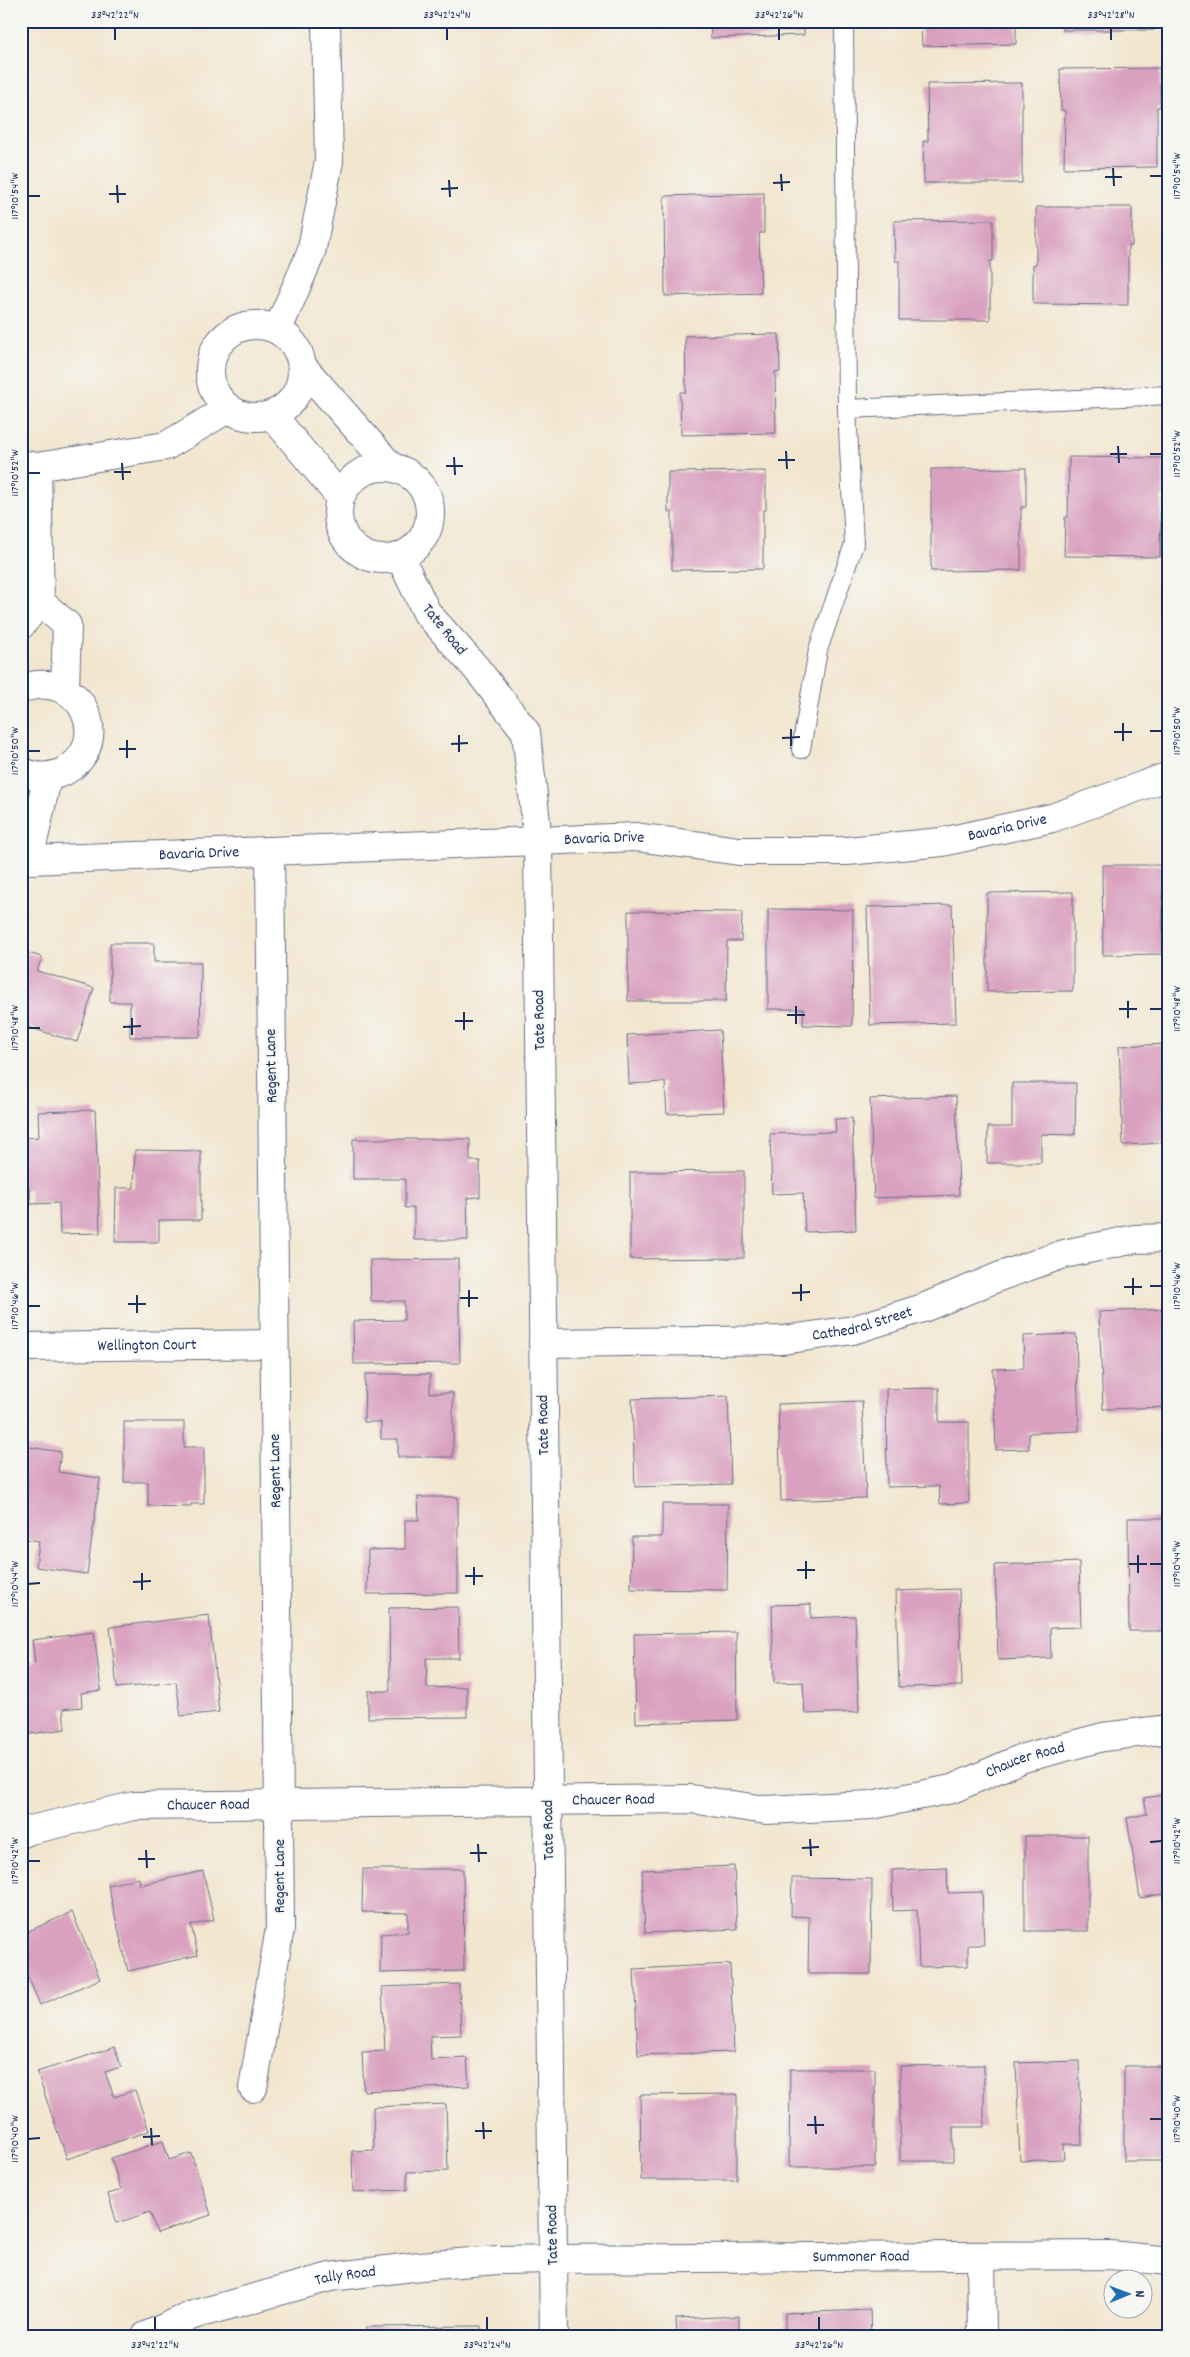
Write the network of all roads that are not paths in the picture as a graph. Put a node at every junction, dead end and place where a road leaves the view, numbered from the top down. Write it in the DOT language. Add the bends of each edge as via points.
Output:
graph roads {
  1 [pos="326,21"];
  2 [pos="844,21"];
  3 [pos="278,329"];
  4 [pos="303,367"];
  5 [pos="1169,395"];
  6 [pos="229,408"];
  7 [pos="847,409"];
  8 [pos="272,415"];
  9 [pos="29,465"];
  10 [pos="391,467"];
  11 [pos="340,497"];
  12 [pos="400,557"];
  13 [pos="40,602"];
  14 [pos="21,625"];
  15 [pos="21,689"];
  16 [pos="64,689"];
  17 [pos="802,749"];
  18 [pos="33,774"];
  19 [pos="1169,776"];
  20 [pos="538,841"];
  21 [pos="270,851"];
  22 [pos="1169,1238"];
  23 [pos="543,1343"];
  24 [pos="274,1344"];
  25 [pos="21,1347"];
  26 [pos="1169,1729"];
  27 [pos="548,1801"];
  28 [pos="280,1804"];
  29 [pos="21,1834"];
  30 [pos="253,2088"];
  31 [pos="981,2256"];
  32 [pos="554,2259"];
  33 [pos="1169,2261"];
  34 [pos="146,2336"];
  35 [pos="554,2336"];
  36 [pos="982,2336"];
  1 -- 3 [label="street" via="328,161 311,253"];
  2 -- 7 [label="lane"];
  3 -- 4 [label="street" via="299,352"];
  3 -- 6 [label="street" via="263,324 246,325 232,331 220,342 212,355 212,384 218,398"];
  4 -- 8 [label="street" via="296,396"];
  4 -- 10 [label="street"];
  5 -- 7 [label="lane"];
  6 -- 8 [label="street" via="243,415"];
  6 -- 9 [label="street" via="166,446"];
  7 -- 17 [label="lane" via="854,544 818,650"];
  8 -- 11 [label="street"];
  9 -- 13 [label="street"];
  10 -- 11 [label="street" via="374,467 360,473"];
  10 -- 12 [label="street" via="406,471 418,482 431,509 423,538 413,550"];
  11 -- 12 [label="street" via="340,527 346,540 371,558"];
  12 -- 20 [label="street, Tate Road" via="427,613 526,732"];
  13 -- 14 [label="street"];
  13 -- 16 [label="street" via="67,625"];
  15 -- 16 [label="street" via="49,684"];
  16 -- 18 [label="street" via="77,698 86,712 88,742 72,767 59,774"];
  18 -- 21 [label="street, Bavaria Drive" via="45,788 29,860"];
  19 -- 20 [label="street, Bavaria Drive" via="1052,818 942,842 847,851 739,851 636,838"];
  20 -- 21 [label="street, Bavaria Drive"];
  20 -- 23 [label="street, Tate Road"];
  21 -- 24 [label="street, Regent Lane"];
  22 -- 23 [label="street, Cathedral Street" via="1135,1240 1064,1254 923,1308 853,1330 783,1340"];
  23 -- 27 [label="street, Tate Road"];
  24 -- 25 [label="street, Wellington Court"];
  24 -- 28 [label="street, Regent Lane"];
  26 -- 27 [label="street, Chaucer Road" via="1103,1737 1020,1758 952,1789 871,1805 766,1810 691,1799"];
  27 -- 28 [label="street, Chaucer Road"];
  27 -- 32 [label="street, Tate Road"];
  28 -- 29 [label="street, Chaucer Road" via="134,1806"];
  28 -- 30 [label="street, Regent Lane" via="280,1928"];
  31 -- 32 [label="street, Summoner Road"];
  31 -- 33 [label="street, Summoner Road" via="1110,2255"];
  31 -- 36 [label="street"];
  32 -- 34 [label="street, Tally Road" via="420,2266 330,2277 193,2315"];
  32 -- 35 [label="street, Tate Road"];
}
